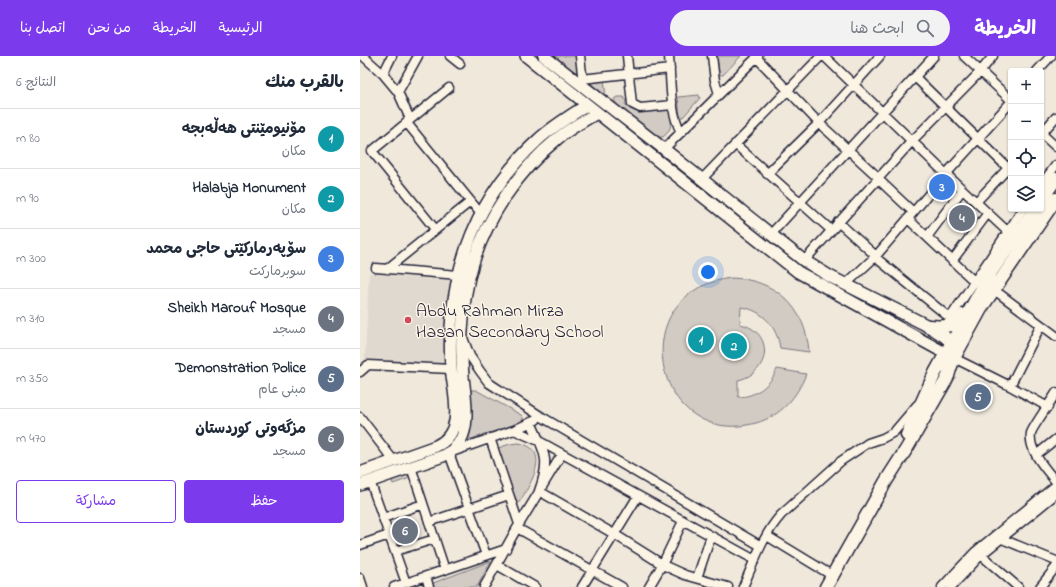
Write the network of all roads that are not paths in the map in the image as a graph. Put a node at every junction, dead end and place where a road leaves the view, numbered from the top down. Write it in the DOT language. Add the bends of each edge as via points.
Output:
graph roads {
  1 [pos="392,56"];
  2 [pos="418,56"];
  3 [pos="450,56"];
  4 [pos="526,56"];
  5 [pos="544,56"];
  6 [pos="580,56"];
  7 [pos="627,56"];
  8 [pos="669,56"];
  9 [pos="712,56"];
  10 [pos="757,56"];
  11 [pos="822,56"];
  12 [pos="880,56"];
  13 [pos="934,56"];
  14 [pos="964,56"];
  15 [pos="993,56"];
  16 [pos="1038,56"];
  17 [pos="364,57"];
  18 [pos="1048,59"];
  19 [pos="460,64"];
  20 [pos="1040,68"];
  21 [pos="670,69"];
  22 [pos="980,72"];
  23 [pos="383,74"];
  24 [pos="629,74"];
  25 [pos="915,78"];
  26 [pos="583,82"];
  27 [pos="853,84"];
  28 [pos="449,88"];
  29 [pos="788,90"];
  30 [pos="398,92"];
  31 [pos="719,94"];
  32 [pos="1008,100"];
  33 [pos="587,104"];
  34 [pos="1010,104"];
  35 [pos="673,105"];
  36 [pos="945,107"];
  37 [pos="597,113"];
  38 [pos="882,113"];
  39 [pos="1056,117"];
  40 [pos="408,120"];
  41 [pos="819,122"];
  42 [pos="1044,130"];
  43 [pos="681,132"];
  44 [pos="1044,136"];
  45 [pos="978,138"];
  46 [pos="912,141"];
  47 [pos="735,144"];
  48 [pos="1056,147"];
  49 [pos="664,149"];
  50 [pos="849,150"];
  51 [pos="1056,165"];
  52 [pos="1008,166"];
  53 [pos="1008,170"];
  54 [pos="767,174"];
  55 [pos="946,174"];
  56 [pos="879,178"];
  57 [pos="702,179"];
  58 [pos="1056,179"];
  59 [pos="1044,181"];
  60 [pos="962,190"];
  61 [pos="1044,196"];
  62 [pos="1056,200"];
  63 [pos="470,202"];
  64 [pos="976,202"];
  65 [pos="799,203"];
  66 [pos="1021,212"];
  67 [pos="1033,212"];
  68 [pos="988,213"];
  69 [pos="481,214"];
  70 [pos="910,216"];
  71 [pos="756,222"];
  72 [pos="838,222"];
  73 [pos="435,229"];
  74 [pos="831,230"];
  75 [pos="748,232"];
  76 [pos="1008,232"];
  77 [pos="770,234"];
  78 [pos="927,237"];
  79 [pos="472,251"];
  80 [pos="875,257"];
  81 [pos="804,261"];
  82 [pos="952,261"];
  83 [pos="376,268"];
  84 [pos="386,269"];
  85 [pos="458,274"];
  86 [pos="985,284"];
  87 [pos="845,285"];
  88 [pos="1041,325"];
  89 [pos="928,326"];
  90 [pos="462,333"];
  91 [pos="1056,336"];
  92 [pos="953,354"];
  93 [pos="451,369"];
  94 [pos="360,372"];
  95 [pos="1010,386"];
  96 [pos="1056,393"];
  97 [pos="924,397"];
  98 [pos="1048,407"];
  99 [pos="360,417"];
  100 [pos="542,417"];
  101 [pos="531,422"];
  102 [pos="514,430"];
  103 [pos="490,438"];
  104 [pos="1056,439"];
  105 [pos="539,441"];
  106 [pos="449,453"];
  107 [pos="562,454"];
  108 [pos="1036,455"];
  109 [pos="394,461"];
  110 [pos="411,467"];
  111 [pos="360,473"];
  112 [pos="365,483"];
  113 [pos="1056,484"];
  114 [pos="539,491"];
  115 [pos="1056,494"];
  116 [pos="509,495"];
  117 [pos="638,496"];
  118 [pos="1053,502"];
  119 [pos="423,504"];
  120 [pos="469,509"];
  121 [pos="383,518"];
  122 [pos="683,521"];
  123 [pos="429,522"];
  124 [pos="1017,523"];
  125 [pos="518,526"];
  126 [pos="614,534"];
  127 [pos="389,535"];
  128 [pos="711,536"];
  129 [pos="767,536"];
  130 [pos="435,539"];
  131 [pos="1002,539"];
  132 [pos="360,545"];
  133 [pos="761,546"];
  134 [pos="506,548"];
  135 [pos="395,551"];
  136 [pos="486,555"];
  137 [pos="981,555"];
  138 [pos="755,560"];
  139 [pos="1056,561"];
  140 [pos="497,565"];
  141 [pos="662,565"];
  142 [pos="1056,567"];
  143 [pos="445,570"];
  144 [pos="592,570"];
  145 [pos="832,570"];
  146 [pos="426,576"];
  147 [pos="360,578"];
  148 [pos="697,578"];
  149 [pos="406,583"];
  150 [pos="363,587"];
  151 [pos="394,587"];
  152 [pos="429,587"];
  153 [pos="484,587"];
  154 [pos="535,587"];
  155 [pos="582,587"];
  156 [pos="622,587"];
  157 [pos="649,587"];
  158 [pos="728,587"];
  159 [pos="743,587"];
  160 [pos="820,587"];
  161 [pos="826,587"];
  162 [pos="942,587"];
  163 [pos="951,587"];
  164 [pos="1018,587"];
  165 [pos="1040,587"];
  1 -- 23 [label="street"];
  2 -- 30 [label="street"];
  3 -- 19 [label="street"];
  4 -- 33 [label="main road"];
  5 -- 26 [label="main road"];
  6 -- 26 [label="street"];
  7 -- 24 [label="street"];
  8 -- 21 [label="street"];
  9 -- 31 [label="street"];
  10 -- 29 [label="street"];
  10 -- 31 [label="street"];
  11 -- 27 [label="street"];
  11 -- 29 [label="street"];
  12 -- 27 [label="street"];
  13 -- 25 [label="street"];
  14 -- 22 [label="street"];
  15 -- 22 [label="street"];
  16 -- 18 [label="street"];
  17 -- 23 [label="street"];
  18 -- 20 [label="street"];
  21 -- 24 [label="street"];
  21 -- 35 [label="street"];
  22 -- 32 [label="street"];
  22 -- 36 [label="street"];
  23 -- 30 [label="street"];
  24 -- 26 [label="street"];
  24 -- 35 [label="street" via="632,104 640,108"];
  25 -- 36 [label="street"];
  25 -- 38 [label="street"];
  26 -- 49 [label="main road"];
  27 -- 38 [label="street"];
  27 -- 41 [label="street"];
  28 -- 40 [label="street"];
  29 -- 41 [label="street"];
  29 -- 47 [label="street"];
  30 -- 40 [label="street"];
  31 -- 43 [label="street"];
  33 -- 37 [label="main road"];
  33 -- 69 [label="main road" via="538,140 502,179"];
  34 -- 45 [label="street"];
  35 -- 43 [label="street" via="676,123"];
  36 -- 45 [label="street"];
  36 -- 46 [label="street"];
  37 -- 75 [label="main road"];
  37 -- 79 [label="main road" via="556,139 520,176"];
  38 -- 46 [label="street"];
  38 -- 50 [label="street"];
  39 -- 42 [label="street"];
  40 -- 63 [label="street"];
  40 -- 73 [label="street" via="372,151"];
  41 -- 50 [label="street"];
  41 -- 54 [label="street"];
  43 -- 49 [label="street"];
  44 -- 48 [label="street"];
  45 -- 52 [label="street"];
  45 -- 55 [label="street"];
  46 -- 55 [label="street"];
  46 -- 56 [label="street"];
  47 -- 54 [label="street"];
  47 -- 57 [label="street"];
  49 -- 57 [label="main road"];
  50 -- 56 [label="street"];
  50 -- 65 [label="street"];
  51 -- 59 [label="street"];
  53 -- 64 [label="street"];
  54 -- 65 [label="street"];
  55 -- 60 [label="street"];
  55 -- 70 [label="street"];
  56 -- 70 [label="street"];
  56 -- 72 [label="street"];
  57 -- 71 [label="main road"];
  58 -- 61 [label="highway"];
  60 -- 64 [label="street"];
  60 -- 78 [label="street"];
  62 -- 86 [label="highway"];
  63 -- 69 [label="street"];
  63 -- 73 [label="street"];
  64 -- 68 [label="street"];
  65 -- 74 [label="street"];
  65 -- 77 [label="street"];
  66 -- 76 [label="street"];
  67 -- 86 [label="highway"];
  68 -- 76 [label="street"];
  68 -- 82 [label="street"];
  69 -- 79 [label="main road"];
  70 -- 78 [label="street"];
  70 -- 80 [label="street"];
  71 -- 75 [label="main road"];
  71 -- 77 [label="main road"];
  72 -- 74 [label="street"];
  72 -- 80 [label="street"];
  73 -- 84 [label="street"];
  74 -- 81 [label="street"];
  75 -- 92 [label="main road" via="798,272"];
  76 -- 86 [label="street"];
  77 -- 81 [label="main road"];
  78 -- 82 [label="street"];
  79 -- 85 [label="main road"];
  79 -- 90 [label="main road"];
  80 -- 86 [label="street" via="950,318"];
  80 -- 87 [label="street"];
  81 -- 87 [label="main road"];
  82 -- 86 [label="street"];
  83 -- 84 [label="street"];
  84 -- 85 [label="street"];
  85 -- 93 [label="main road" via="451,323"];
  86 -- 88 [label="street"];
  86 -- 89 [label="highway" via="956,323 946,327"];
  86 -- 92 [label="highway"];
  86 -- 92 [label="highway" via="974,323"];
  87 -- 89 [label="main road"];
  88 -- 91 [label="street"];
  88 -- 95 [label="street"];
  89 -- 92 [label="main road" via="944,336"];
  90 -- 100 [label="street" via="470,356 489,383"];
  90 -- 106 [label="main road" via="466,420 460,442"];
  92 -- 95 [label="street"];
  92 -- 97 [label="highway" via="935,373"];
  92 -- 145 [label="highway" via="948,376"];
  93 -- 94 [label="street" via="368,365"];
  93 -- 109 [label="main road" via="456,412 449,438 436,446"];
  95 -- 98 [label="street"];
  96 -- 98 [label="street"];
  97 -- 129 [label="street" via="894,432 859,448 825,474 774,522"];
  97 -- 145 [label="highway" via="903,441"];
  98 -- 108 [label="street" via="1031,432"];
  99 -- 109 [label="street"];
  100 -- 101 [label="street"];
  100 -- 133 [label="street"];
  101 -- 102 [label="street"];
  101 -- 105 [label="street"];
  102 -- 103 [label="street"];
  102 -- 105 [label="street"];
  103 -- 106 [label="street"];
  103 -- 116 [label="street"];
  104 -- 108 [label="street"];
  105 -- 107 [label="street"];
  105 -- 114 [label="street" via="546,463"];
  106 -- 110 [label="main road"];
  106 -- 120 [label="street"];
  107 -- 114 [label="street"];
  107 -- 117 [label="street"];
  108 -- 113 [label="street"];
  109 -- 111 [label="main road"];
  110 -- 112 [label="main road"];
  110 -- 119 [label="street"];
  112 -- 121 [label="street"];
  113 -- 124 [label="street"];
  114 -- 125 [label="street"];
  114 -- 126 [label="street"];
  115 -- 118 [label="street"];
  116 -- 120 [label="street"];
  116 -- 125 [label="street"];
  117 -- 122 [label="street"];
  117 -- 126 [label="street"];
  118 -- 124 [label="street"];
  119 -- 121 [label="street"];
  119 -- 123 [label="street"];
  120 -- 123 [label="street"];
  120 -- 136 [label="street"];
  121 -- 127 [label="street"];
  122 -- 128 [label="street"];
  122 -- 141 [label="street"];
  123 -- 130 [label="street"];
  124 -- 131 [label="street"];
  124 -- 162 [label="street" via="970,556"];
  125 -- 134 [label="street"];
  125 -- 144 [label="street"];
  126 -- 141 [label="street"];
  126 -- 144 [label="street"];
  127 -- 132 [label="street"];
  127 -- 135 [label="street"];
  128 -- 138 [label="street"];
  128 -- 148 [label="street"];
  129 -- 133 [label="street"];
  129 -- 145 [label="street"];
  130 -- 135 [label="street"];
  130 -- 143 [label="street"];
  131 -- 137 [label="street"];
  131 -- 139 [label="street"];
  133 -- 138 [label="street"];
  134 -- 136 [label="street"];
  134 -- 140 [label="street"];
  135 -- 149 [label="street"];
  136 -- 143 [label="street"];
  137 -- 163 [label="street"];
  137 -- 164 [label="street"];
  138 -- 159 [label="street"];
  140 -- 153 [label="street"];
  140 -- 154 [label="street"];
  141 -- 148 [label="street"];
  141 -- 157 [label="street"];
  142 -- 165 [label="street"];
  143 -- 146 [label="street"];
  144 -- 155 [label="street"];
  144 -- 156 [label="street"];
  145 -- 160 [label="highway"];
  145 -- 161 [label="highway"];
  146 -- 149 [label="street"];
  146 -- 152 [label="street"];
  147 -- 150 [label="street"];
  148 -- 158 [label="street"];
  149 -- 151 [label="street"];
}
